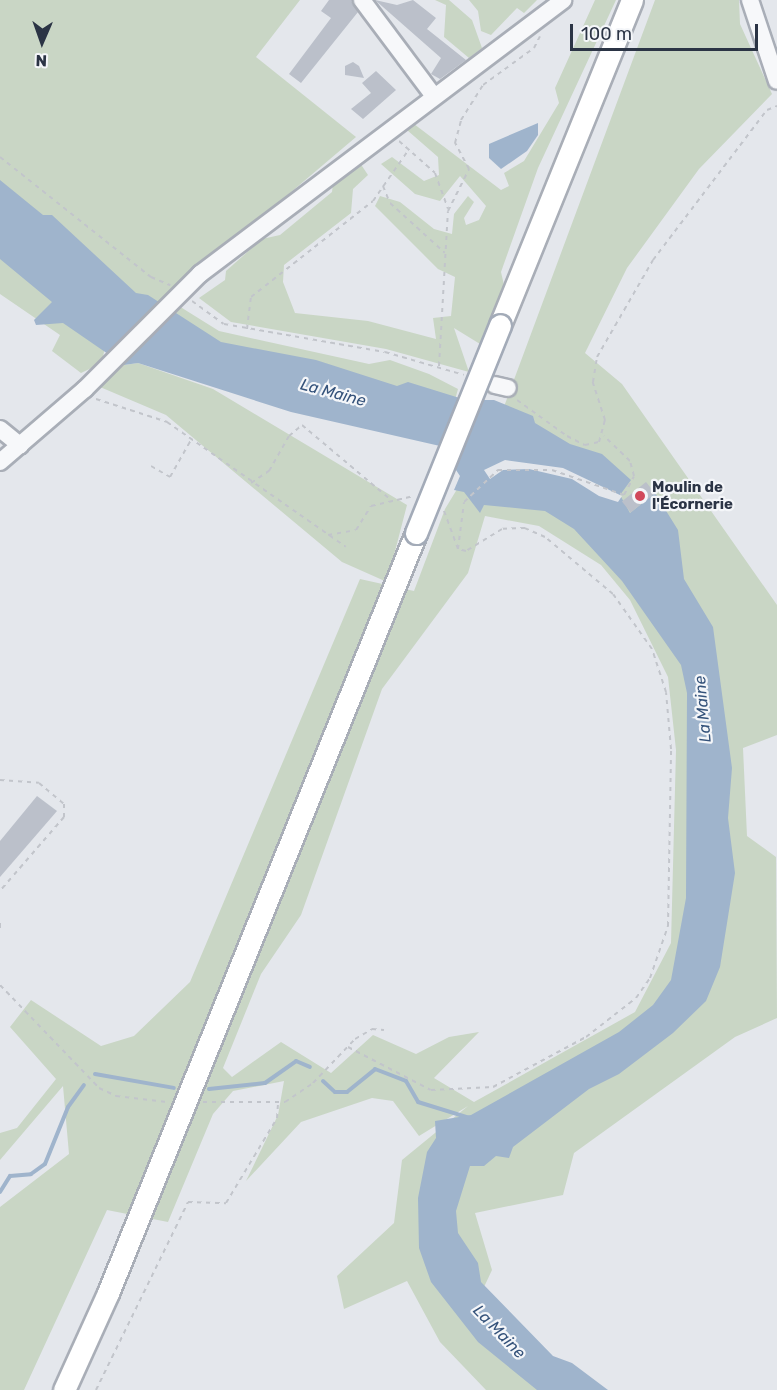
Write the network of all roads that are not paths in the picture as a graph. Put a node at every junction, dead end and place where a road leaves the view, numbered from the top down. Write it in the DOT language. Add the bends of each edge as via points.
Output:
graph roads {
  1 [pos="362,0"];
  2 [pos="563,0"];
  3 [pos="632,0"];
  4 [pos="750,0"];
  5 [pos="777,81"];
  6 [pos="433,95"];
  7 [pos="0,429"];
  8 [pos="20,445"];
  9 [pos="0,462"];
  10 [pos="63,1390"];
  1 -- 6 [label="street"];
  2 -- 6 [label="street"];
  3 -- 10 [label="main road, bridge" via="117,1272"];
  4 -- 5 [label="street"];
  6 -- 8 [label="street" via="182,298"];
  7 -- 8 [label="street"];
  8 -- 9 [label="street"];
}
